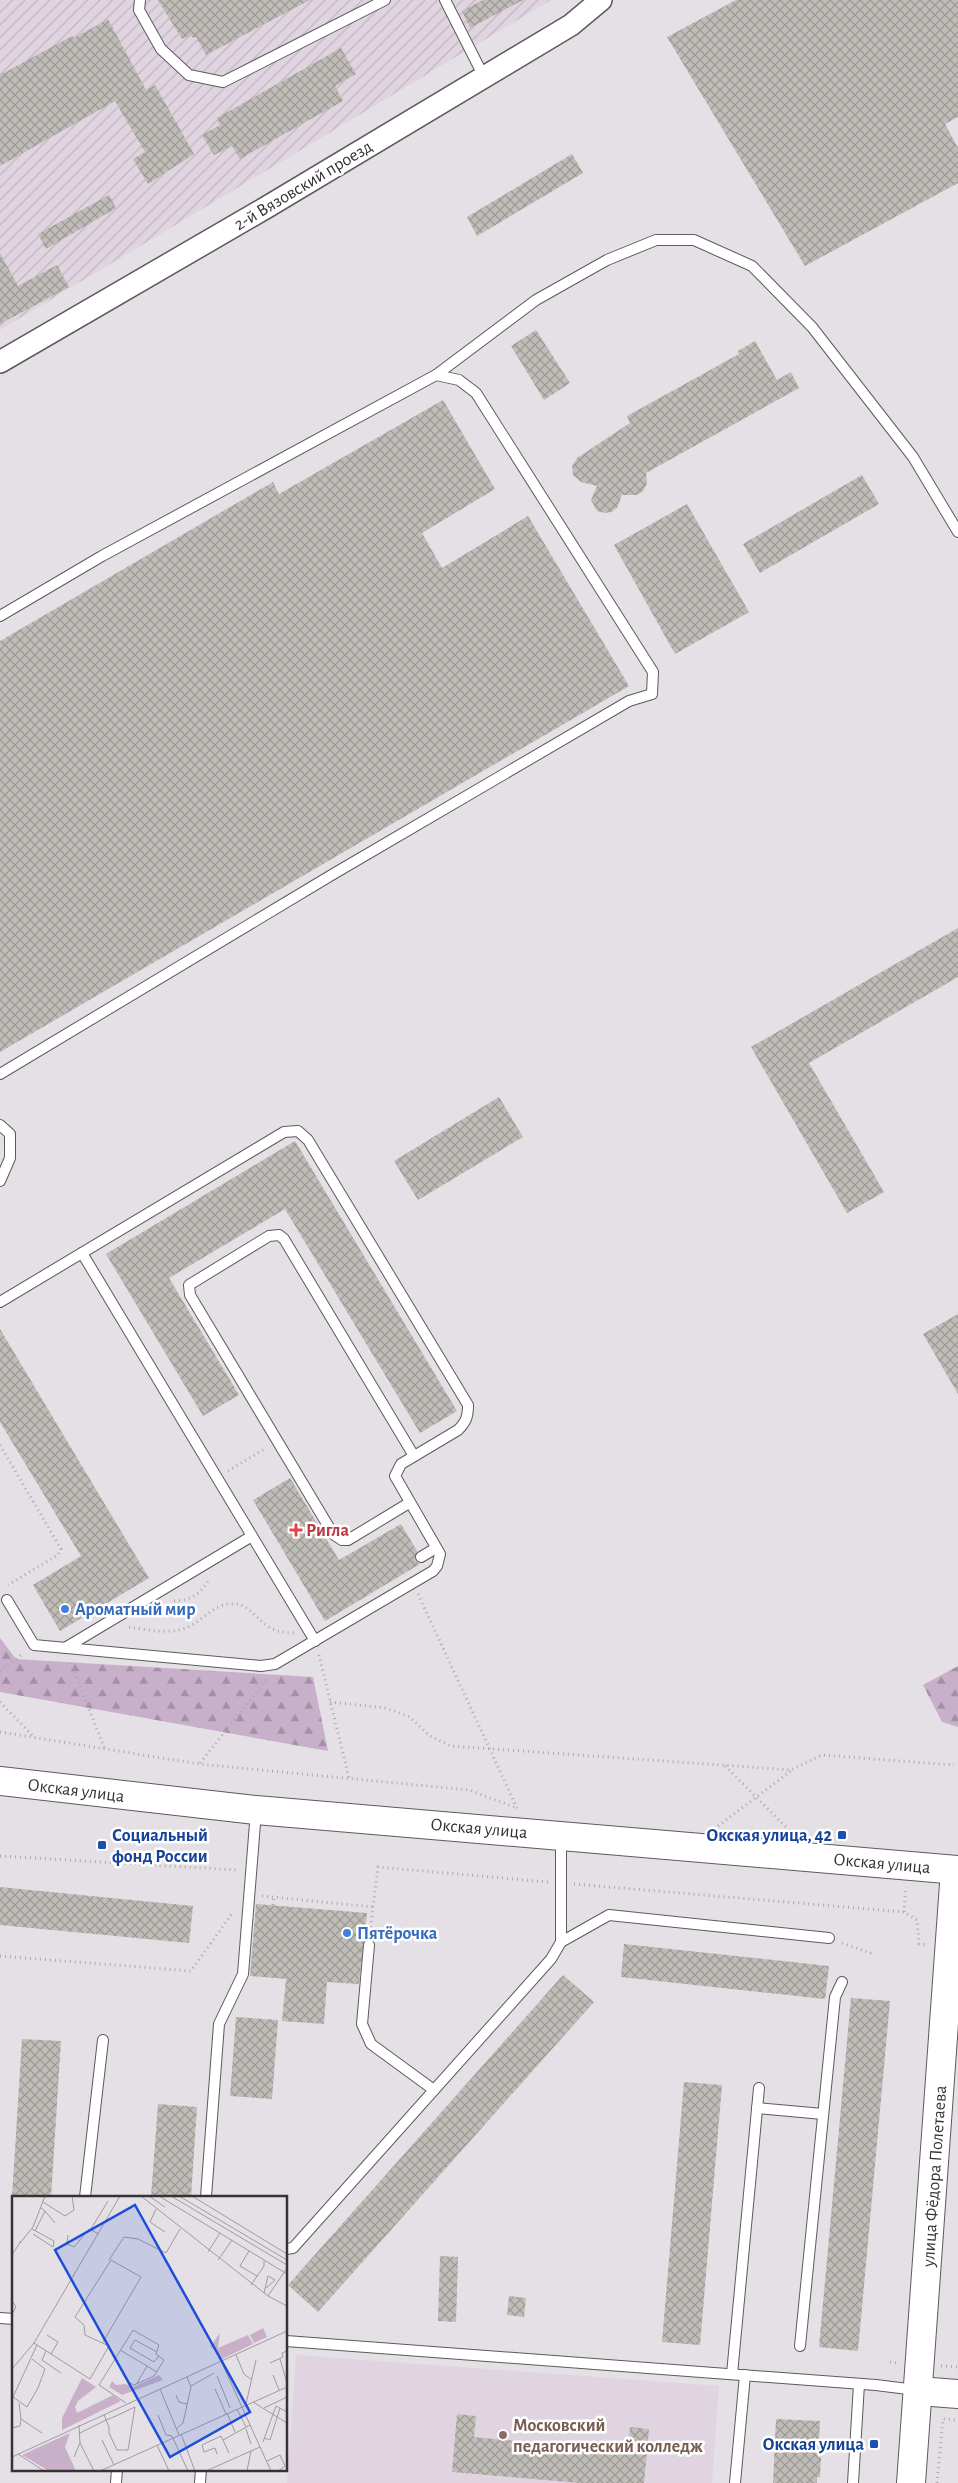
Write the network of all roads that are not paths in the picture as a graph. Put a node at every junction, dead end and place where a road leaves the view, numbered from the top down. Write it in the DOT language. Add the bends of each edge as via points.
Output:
graph roads {
  1 [pos="140,0"];
  2 [pos="385,0"];
  3 [pos="444,0"];
  4 [pos="601,0"];
  5 [pos="484,77"];
  6 [pos="0,362"];
  7 [pos="436,375"];
  8 [pos="958,532"];
  9 [pos="0,616"];
  10 [pos="0,1074"];
  11 [pos="0,1125"];
  12 [pos="0,1180"];
  13 [pos="82,1253"];
  14 [pos="0,1302"];
  15 [pos="414,1456"];
  16 [pos="409,1503"];
  17 [pos="252,1536"];
  18 [pos="436,1548"];
  19 [pos="421,1557"];
  20 [pos="7,1600"];
  21 [pos="313,1638"];
  22 [pos="65,1648"];
  23 [pos="0,1781"];
  24 [pos="256,1810"];
  25 [pos="561,1835"];
  26 [pos="957,1867"];
  27 [pos="829,1938"];
  28 [pos="561,1942"];
  29 [pos="369,1945"];
  30 [pos="842,1982"];
  31 [pos="103,2040"];
  32 [pos="759,2088"];
  33 [pos="434,2090"];
  34 [pos="757,2108"];
  35 [pos="823,2114"];
  36 [pos="85,2196"];
  37 [pos="206,2196"];
  38 [pos="288,2249"];
  39 [pos="288,2341"];
  40 [pos="800,2346"];
  41 [pos="732,2374"];
  42 [pos="745,2375"];
  43 [pos="859,2384"];
  44 [pos="919,2391"];
  45 [pos="958,2394"];
  46 [pos="117,2470"];
  47 [pos="201,2470"];
  48 [pos="116,2483"];
  49 [pos="200,2483"];
  50 [pos="735,2483"];
  51 [pos="853,2483"];
  52 [pos="911,2483"];
  1 -- 2 [label="lane" via="139,10 161,48 189,75 223,82"];
  3 -- 5 [label="lane"];
  4 -- 5 [label="street, 2-й Вязовский проезд" via="571,25"];
  5 -- 6 [label="street, 2-й Вязовский проезд"];
  7 -- 8 [label="lane" via="536,300 607,260 656,240 694,240 752,266 812,326 913,457"];
  7 -- 9 [label="lane" via="102,556"];
  7 -- 10 [label="lane" via="459,380 476,393 653,672 652,694 629,701"];
  11 -- 12 [label="lane" via="10,1134 10,1158"];
  13 -- 14 [label="lane"];
  13 -- 15 [label="lane" via="284,1132 292,1130 304,1134 468,1405 465,1423 458,1430"];
  13 -- 17 [label="lane"];
  15 -- 16 [label="lane" via="401,1464 395,1476"];
  15 -- 16 [label="lane" via="279,1235 269,1236 189,1285 190,1296 333,1534 348,1540"];
  16 -- 18 [label="lane"];
  17 -- 21 [label="lane"];
  17 -- 22 [label="lane"];
  18 -- 19 [label="lane"];
  18 -- 21 [label="lane" via="440,1554 437,1566"];
  20 -- 22 [label="lane" via="34,1645"];
  21 -- 22 [label="lane" via="281,1661 261,1666"];
  23 -- 24 [label="main road, Окская улица"];
  24 -- 25 [label="main road, Окская улица"];
  24 -- 37 [label="lane" via="243,1974 219,2024"];
  25 -- 26 [label="main road, Окская улица"];
  25 -- 28 [label="lane"];
  26 -- 44 [label="main road, улица Фёдора Полетаева"];
  27 -- 28 [label="lane" via="609,1915"];
  28 -- 33 [label="lane" via="551,1959"];
  29 -- 33 [label="lane" via="362,2024 371,2044"];
  30 -- 35 [label="lane" via="835,1997"];
  31 -- 36 [label="lane"];
  32 -- 34 [label="lane"];
  33 -- 38 [label="lane" via="293,2248"];
  34 -- 35 [label="lane"];
  34 -- 41 [label="lane"];
  35 -- 40 [label="lane"];
  39 -- 41 [label="lane"];
  41 -- 42 [label="lane"];
  42 -- 43 [label="lane"];
  42 -- 50 [label="lane"];
  43 -- 44 [label="lane"];
  43 -- 51 [label="lane"];
  44 -- 45 [label="main road"];
  44 -- 52 [label="main road, улица Фёдора Полетаева"];
  46 -- 48 [label="lane"];
  47 -- 49 [label="lane"];
}
